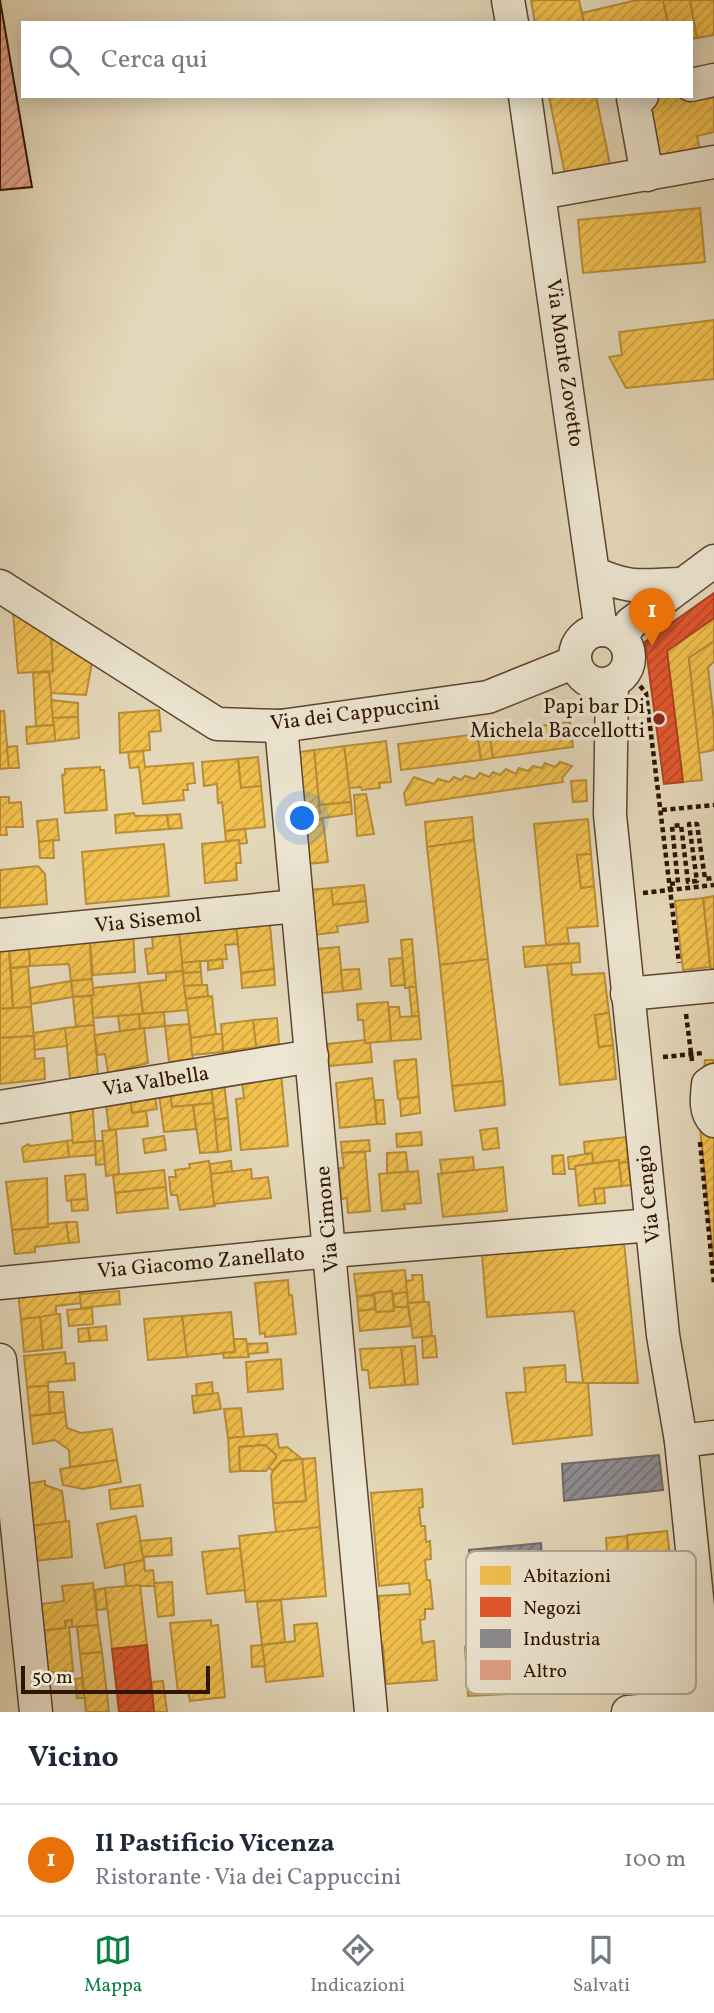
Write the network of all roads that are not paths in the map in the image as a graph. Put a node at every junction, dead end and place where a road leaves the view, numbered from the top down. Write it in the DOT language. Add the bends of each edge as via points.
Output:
graph roads {
  1 [pos="508,0"];
  2 [pos="512,21"];
  3 [pos="714,80"];
  4 [pos="693,85"];
  5 [pos="532,98"];
  6 [pos="619,98"];
  7 [pos="633,98"];
  8 [pos="714,162"];
  9 [pos="640,176"];
  10 [pos="540,193"];
  11 [pos="714,561"];
  12 [pos="594,573"];
  13 [pos="681,584"];
  14 [pos="0,586"];
  15 [pos="611,633"];
  16 [pos="575,662"];
  17 [pos="612,682"];
  18 [pos="281,726"];
  19 [pos="296,906"];
  20 [pos="0,935"];
  21 [pos="714,986"];
  22 [pos="627,994"];
  23 [pos="312,1056"];
  24 [pos="714,1080"];
  25 [pos="0,1107"];
  26 [pos="714,1121"];
  27 [pos="652,1225"];
  28 [pos="331,1251"];
  29 [pos="0,1283"];
  30 [pos="0,1360"];
  31 [pos="714,1437"];
  32 [pos="681,1441"];
  33 [pos="687,1551"];
  34 [pos="696,1708"];
  35 [pos="37,1712"];
  36 [pos="372,1712"];
  37 [pos="628,1712"];
  1 -- 2 [label="street"];
  3 -- 4 [label="street"];
  5 -- 10 [label="street, Via Monte Zovetto"];
  6 -- 9 [label="street"];
  7 -- 9 [label="street"];
  8 -- 9 [label="street"];
  9 -- 10 [label="street"];
  10 -- 12 [label="street, Via Monte Zovetto"];
  11 -- 13 [label="street"];
  12 -- 13 [label="street" via="634,587"];
  12 -- 15 [label="street, Via Monte Zovetto"];
  13 -- 15 [label="street"];
  14 -- 18 [label="street, Via dei Cappuccini" via="217,724"];
  15 -- 16 [label="street" via="593,631 581,640"];
  15 -- 17 [label="street" via="628,649 628,664"];
  16 -- 17 [label="street" via="585,678"];
  16 -- 18 [label="street, Via dei Cappuccini" via="488,697"];
  17 -- 22 [label="street, Via Cengio" via="610,815"];
  18 -- 19 [label="street, Via Cimone"];
  19 -- 20 [label="street, Via Sisemol"];
  19 -- 23 [label="street, Via Cimone"];
  21 -- 22 [label="street"];
  22 -- 27 [label="street, Via Cengio"];
  23 -- 25 [label="street, Via Valbella"];
  23 -- 28 [label="street, Via Cimone"];
  24 -- 26 [label="street" via="708,1084 706,1104"];
  27 -- 28 [label="street, Via Giacomo Zanellato"];
  27 -- 32 [label="street, Via Cengio" via="663,1335"];
  28 -- 29 [label="street, Via Giacomo Zanellato"];
  28 -- 36 [label="street, Via Cimone"];
  30 -- 35 [label="street"];
  31 -- 32 [label="street"];
  32 -- 33 [label="street, Via Cengio"];
  34 -- 37 [label="street"];
}
